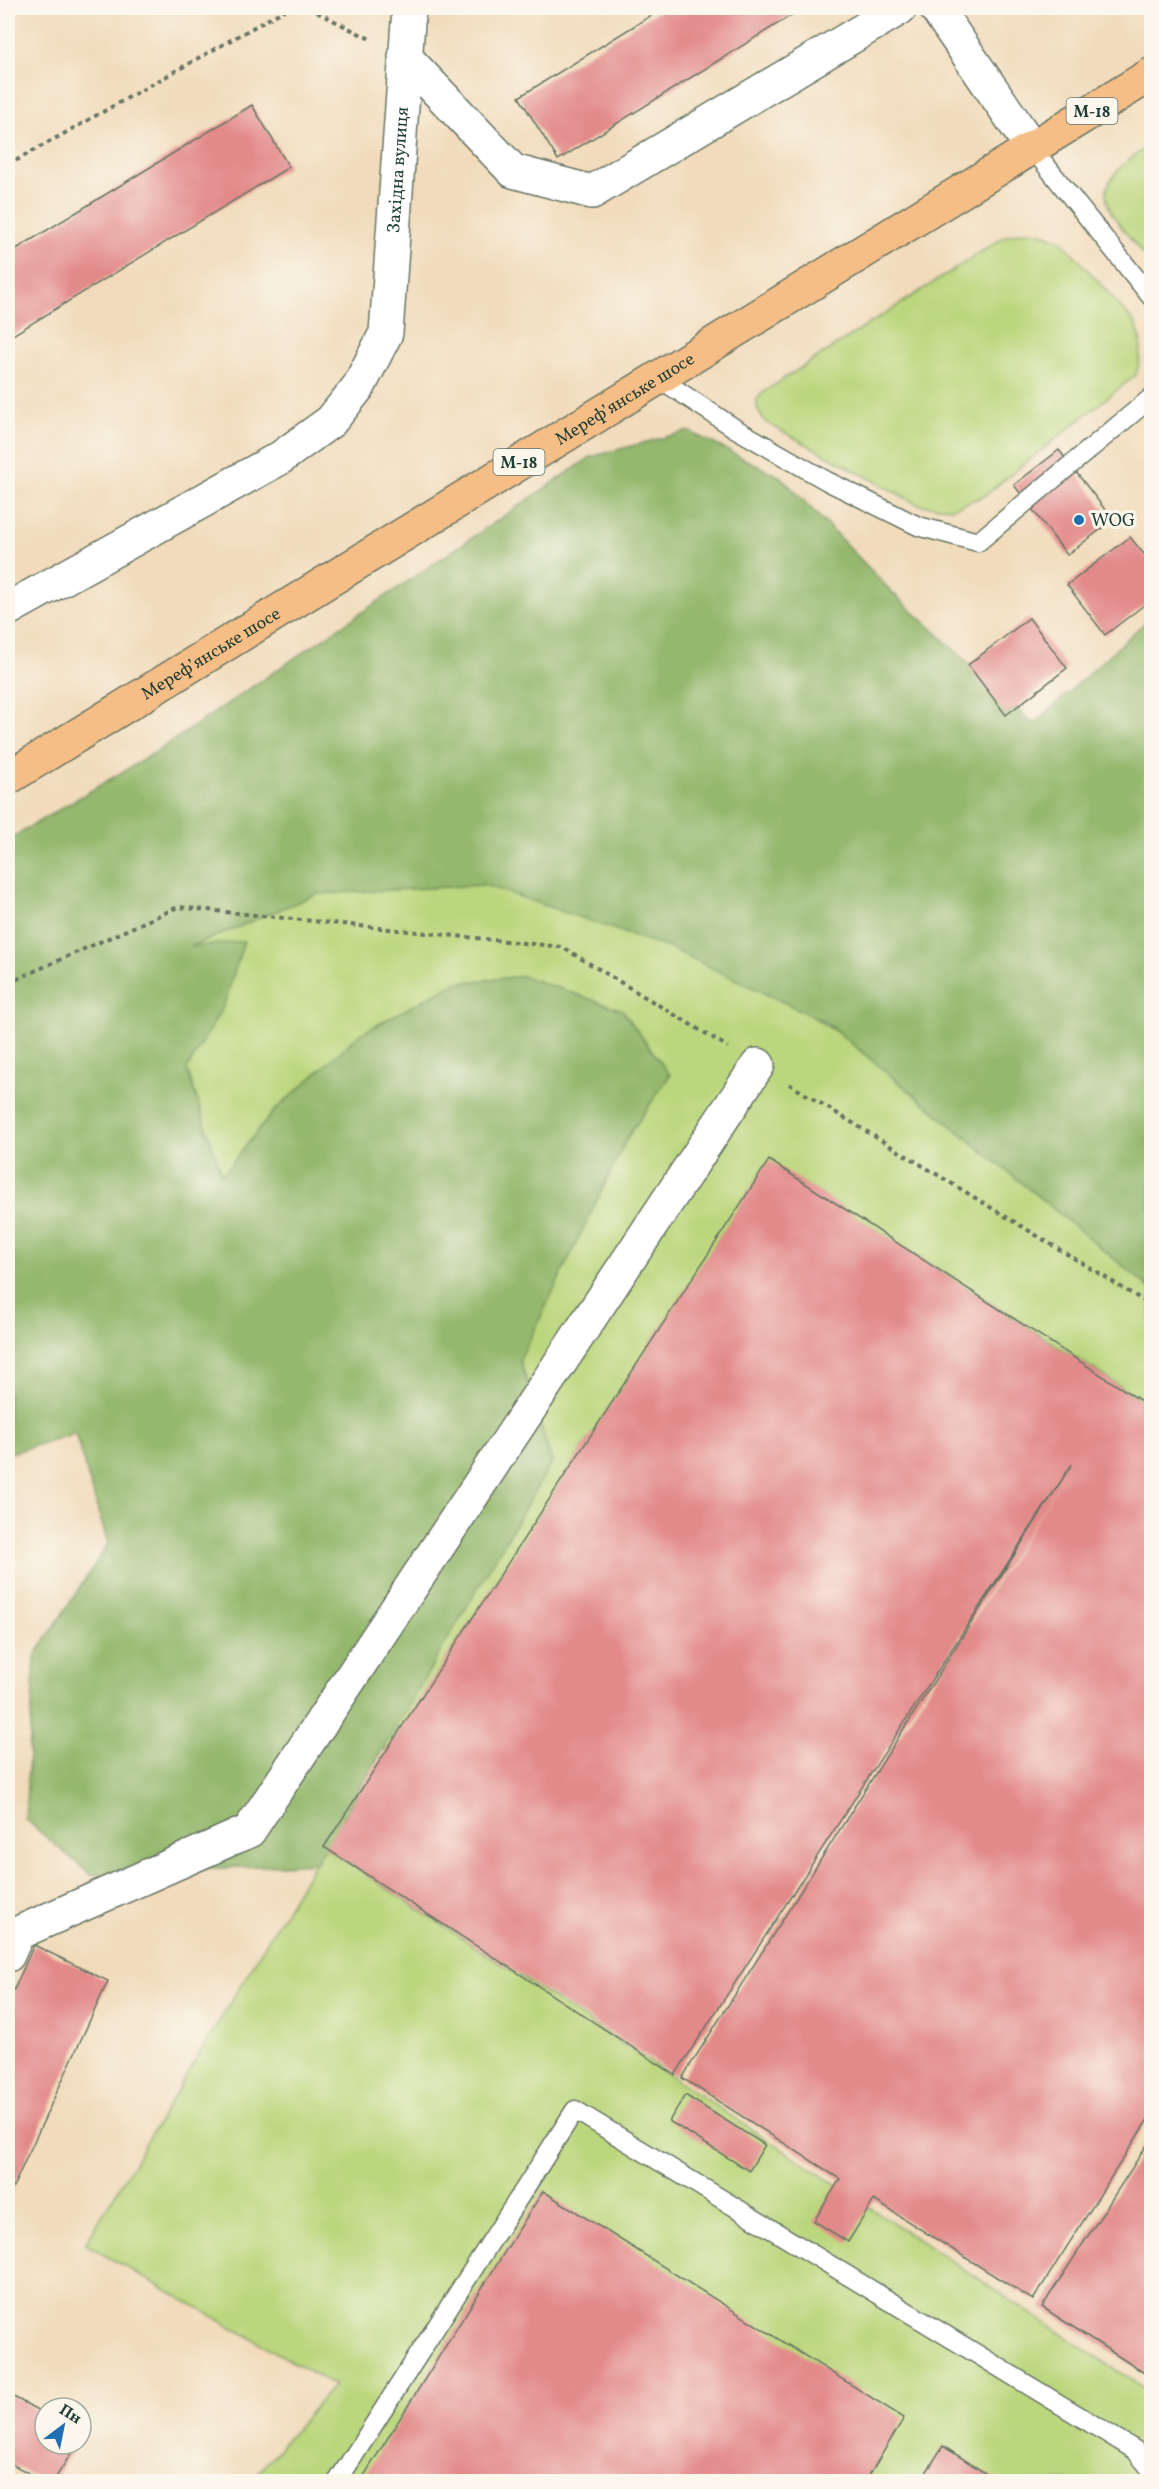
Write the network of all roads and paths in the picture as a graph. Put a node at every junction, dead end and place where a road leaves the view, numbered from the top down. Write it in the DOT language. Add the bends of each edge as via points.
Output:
graph roads {
  1 [pos="288,8"];
  2 [pos="309,8"];
  3 [pos="409,8"];
  4 [pos="900,8"];
  5 [pos="936,8"];
  6 [pos="405,57"];
  7 [pos="1152,74"];
  8 [pos="1032,148"];
  9 [pos="8,165"];
  10 [pos="1152,298"];
  11 [pos="657,377"];
  12 [pos="1152,397"];
  13 [pos="8,609"];
  14 [pos="8,778"];
  15 [pos="8,983"];
  16 [pos="758,1065"];
  17 [pos="1152,1306"];
  18 [pos="8,1955"];
  19 [pos="1152,2470"];
  20 [pos="337,2481"];
  1 -- 9 [label="path"];
  2 -- 6 [label="path"];
  3 -- 6 [label="street, Західна вулиця"];
  4 -- 6 [label="street" via="592,192 513,171"];
  5 -- 8 [label="street"];
  6 -- 13 [label="street, Західна вулиця" via="386,333 358,386 331,421 280,458"];
  7 -- 8 [label="highway, Мереф’янське шосе / М-18"];
  8 -- 10 [label="lane"];
  8 -- 11 [label="highway, Мереф’янське шосе / М-18"];
  11 -- 12 [label="lane" via="736,429 827,481 918,526 978,542"];
  11 -- 14 [label="highway, Мереф’янське шосе / М-18"];
  15 -- 16 [label="path" via="178,907 562,947"];
  16 -- 17 [label="path"];
  16 -- 18 [label="street" via="249,1831 18,1933"];
  19 -- 20 [label="lane" via="1135,2450 575,2110"];
}
